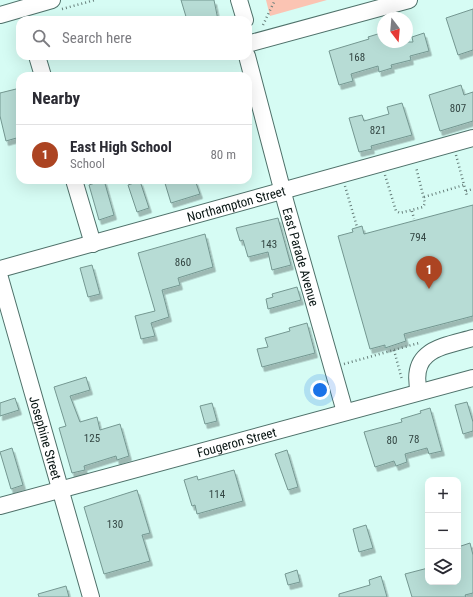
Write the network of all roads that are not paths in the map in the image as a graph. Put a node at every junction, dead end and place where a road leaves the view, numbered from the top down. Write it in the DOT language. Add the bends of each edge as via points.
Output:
graph roads {
  1 [pos="239,0"];
  2 [pos="410,0"];
  3 [pos="55,5"];
  4 [pos="24,9"];
  5 [pos="0,15"];
  6 [pos="244,16"];
  7 [pos="252,45"];
  8 [pos="252,59"];
  9 [pos="38,60"];
  10 [pos="42,72"];
  11 [pos="473,138"];
  12 [pos="75,184"];
  13 [pos="283,191"];
  14 [pos="93,244"];
  15 [pos="0,270"];
  16 [pos="0,278"];
  17 [pos="473,338"];
  18 [pos="473,378"];
  19 [pos="419,392"];
  20 [pos="345,412"];
  21 [pos="60,490"];
  22 [pos="0,506"];
  23 [pos="91,597"];
  1 -- 6 [label="street"];
  2 -- 7 [label="street"];
  3 -- 4 [label="street"];
  4 -- 5 [label="street"];
  8 -- 13 [label="street, East Parade Avenue"];
  9 -- 10 [label="street"];
  11 -- 13 [label="street, Northampton Street"];
  12 -- 14 [label="street"];
  13 -- 14 [label="street, Northampton Street"];
  13 -- 20 [label="street, East Parade Avenue"];
  14 -- 15 [label="street, Northampton Street"];
  16 -- 21 [label="street, Josephine Street"];
  17 -- 19 [label="street" via="428,353 418,369 416,380"];
  18 -- 19 [label="street, Fougeron Street"];
  19 -- 20 [label="street, Fougeron Street"];
  20 -- 21 [label="street, Fougeron Street"];
  21 -- 22 [label="street, Fougeron Street"];
  21 -- 23 [label="street, Josephine Street"];
}
